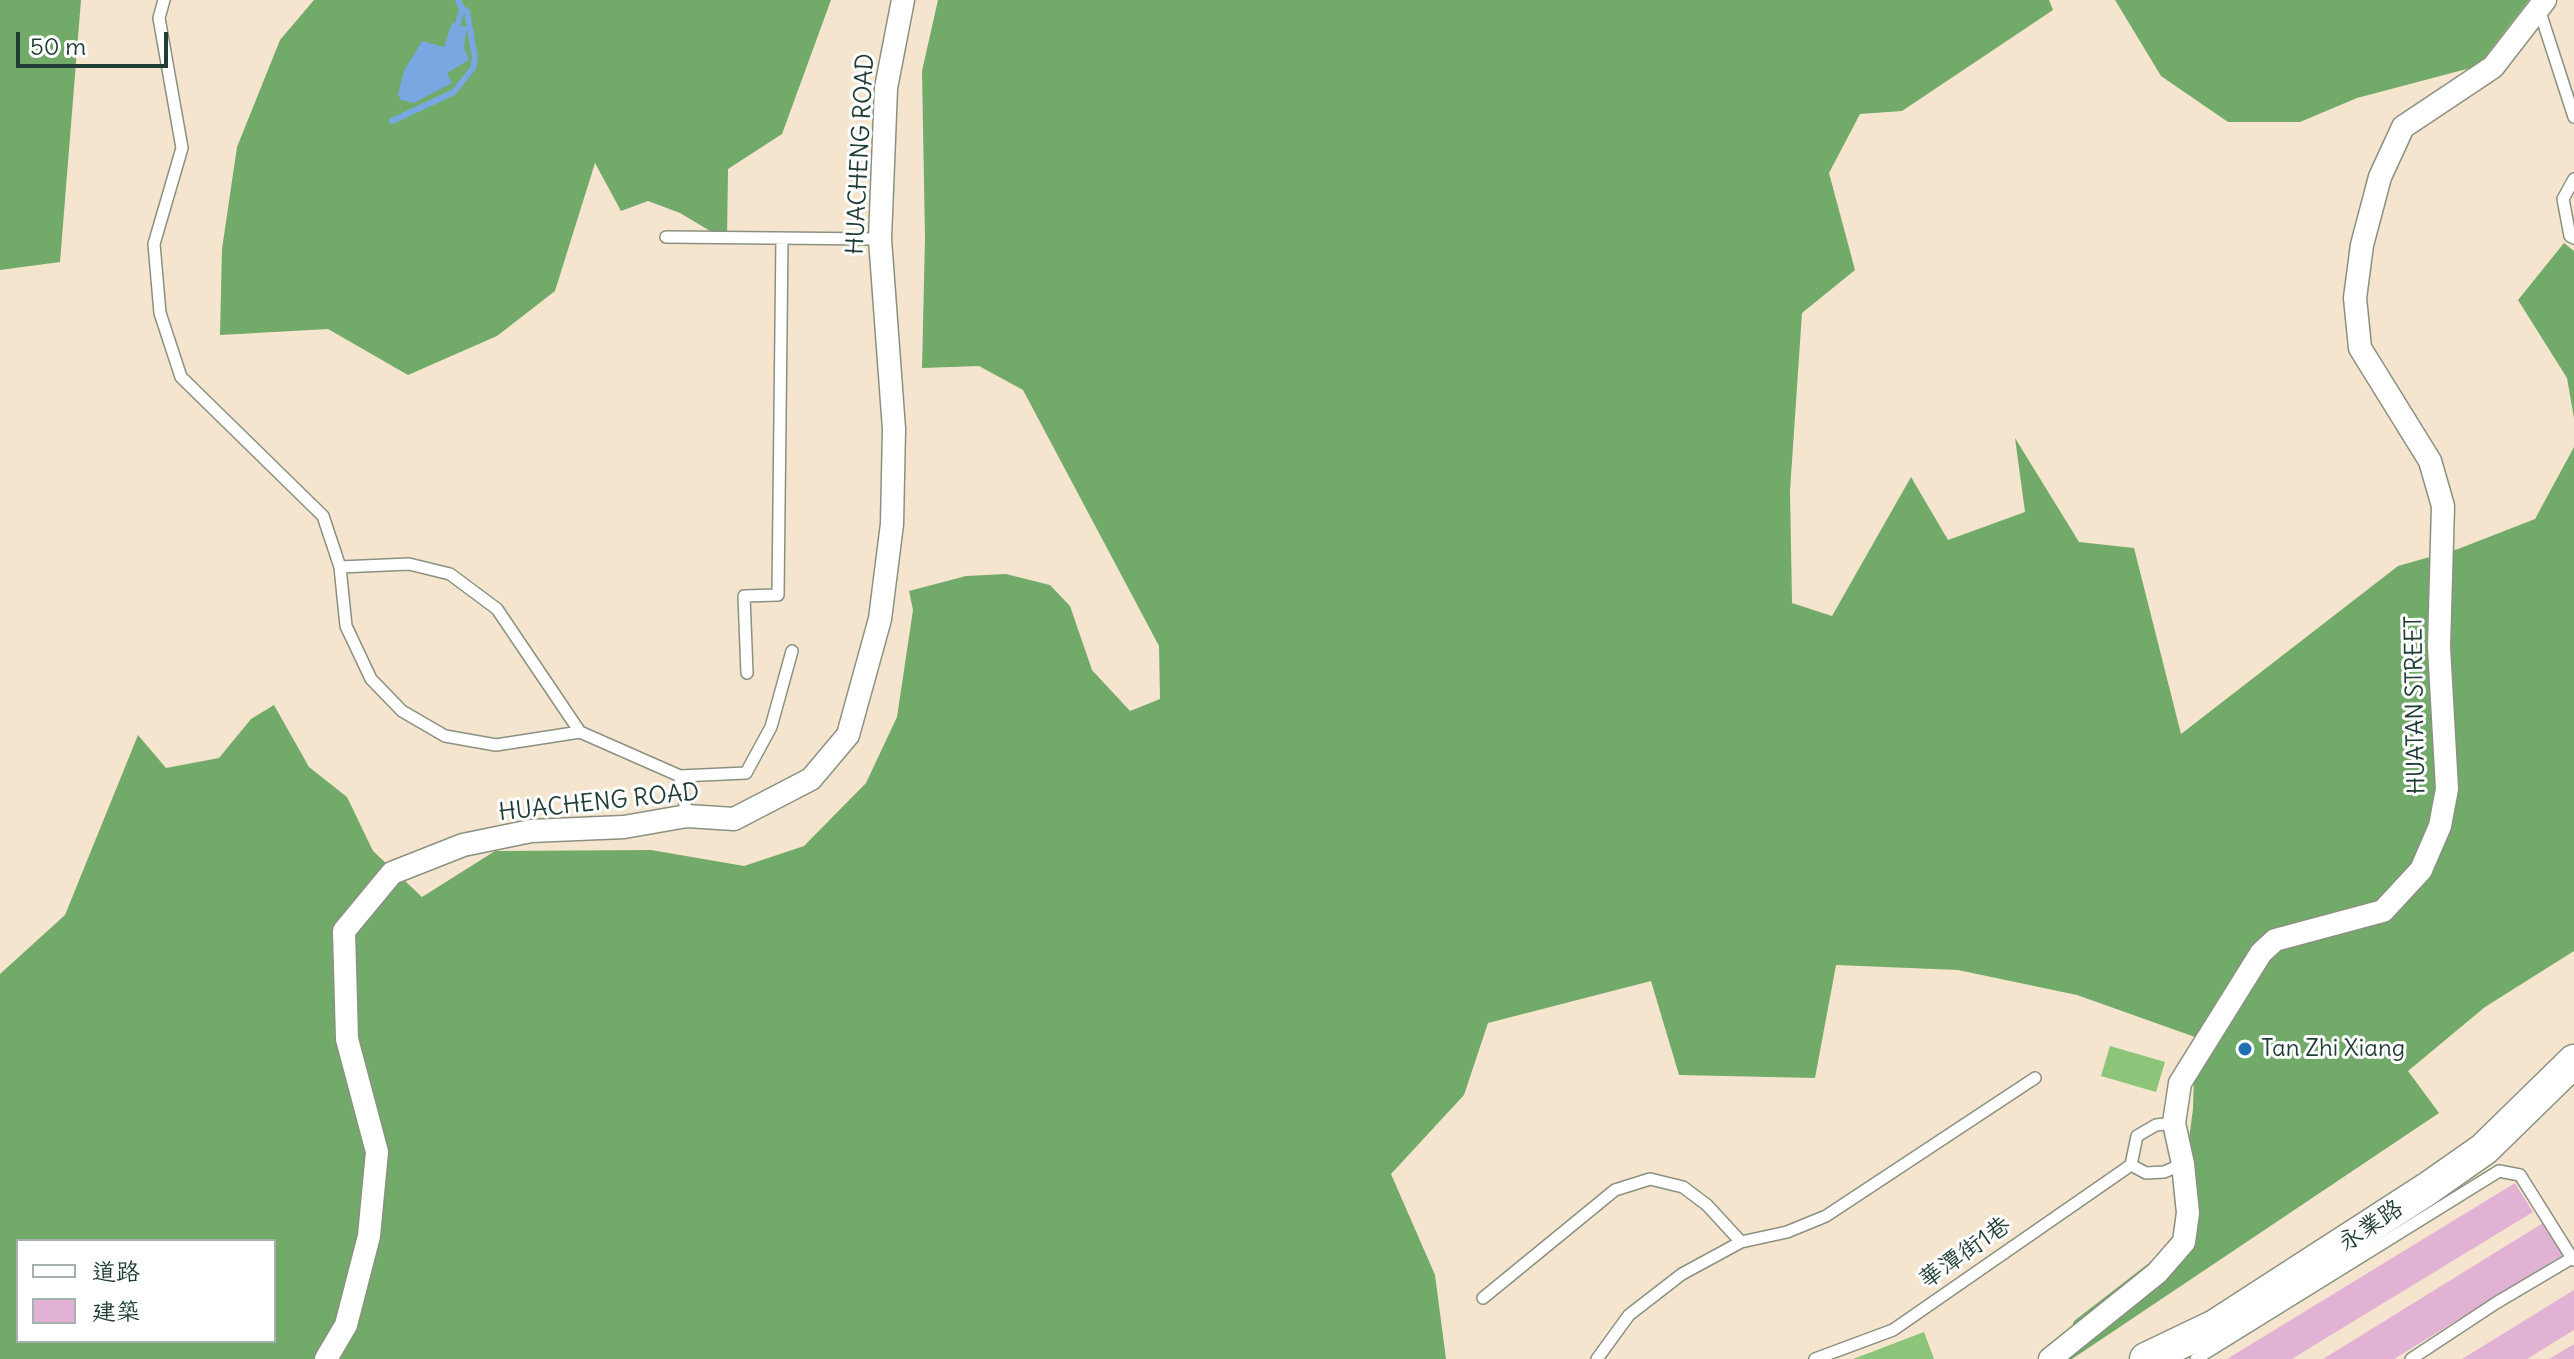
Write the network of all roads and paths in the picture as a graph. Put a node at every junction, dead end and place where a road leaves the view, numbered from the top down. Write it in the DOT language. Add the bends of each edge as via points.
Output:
graph roads {
  1 [pos="164,0"];
  2 [pos="903,0"];
  3 [pos="2542,5"];
  4 [pos="2574,117"];
  5 [pos="2574,179"];
  6 [pos="666,237"];
  7 [pos="782,238"];
  8 [pos="2574,238"];
  9 [pos="880,239"];
  10 [pos="340,567"];
  11 [pos="792,651"];
  12 [pos="747,673"];
  13 [pos="580,732"];
  14 [pos="680,776"];
  15 [pos="687,816"];
  16 [pos="2574,1061"];
  17 [pos="2035,1078"];
  18 [pos="2174,1123"];
  19 [pos="2183,1164"];
  20 [pos="2131,1165"];
  21 [pos="1741,1242"];
  22 [pos="2573,1259"];
  23 [pos="1483,1298"];
  24 [pos="326,1359"];
  25 [pos="1597,1359"];
  26 [pos="1815,1359"];
  27 [pos="2050,1359"];
  28 [pos="2146,1359"];
  29 [pos="2196,1359"];
  30 [pos="2411,1359"];
  1 -- 10 [label="lane" via="159,18 182,148 154,244 160,313 181,377 323,516"];
  2 -- 9 [label="street, HUACHENG ROAD" via="886,88"];
  3 -- 4 [label="lane"];
  3 -- 18 [label="street, HUATAN STREET" via="2493,67 2403,127 2380,177 2355,298 2360,348 2430,461 2443,506 2439,647 2447,789 2440,826 2421,870 2383,911 2275,940 2261,953 2180,1083"];
  5 -- 8 [label="lane" via="2563,199"];
  6 -- 7 [label="lane"];
  7 -- 9 [label="lane"];
  7 -- 12 [label="lane" via="778,595 744,596"];
  9 -- 15 [label="street, HUACHENG ROAD" via="894,429 892,524 880,619 848,735 811,779 754,810 734,819"];
  10 -- 13 [label="lane" via="409,564 450,574 497,609"];
  10 -- 13 [label="lane" via="346,626 371,679 402,711 445,736 496,745"];
  11 -- 14 [label="lane" via="771,727 746,773"];
  13 -- 14 [label="lane"];
  14 -- 15 [label="lane"];
  15 -- 24 [label="street, HUACHENG ROAD" via="624,827 531,831 463,845 392,873 344,931 347,1039 377,1152 369,1236 346,1325"];
  16 -- 28 [label="street, 永業路" via="2484,1149 2427,1189 2215,1326"];
  17 -- 21 [label="lane" via="1826,1216"];
  18 -- 19 [label="street, HUATAN STREET"];
  18 -- 20 [label="lane" via="2156,1125 2137,1136"];
  19 -- 20 [label="lane" via="2146,1173"];
  19 -- 27 [label="street, HUATAN STREET" via="2188,1213 2184,1242 2157,1273"];
  20 -- 26 [label="lane, 華潭街1巷" via="1893,1330"];
  21 -- 23 [label="lane" via="1683,1187 1650,1179 1615,1190"];
  21 -- 25 [label="lane" via="1682,1274 1629,1315"];
  22 -- 29 [label="lane" via="2520,1175 2499,1171"];
  22 -- 30 [label="lane"];
}
